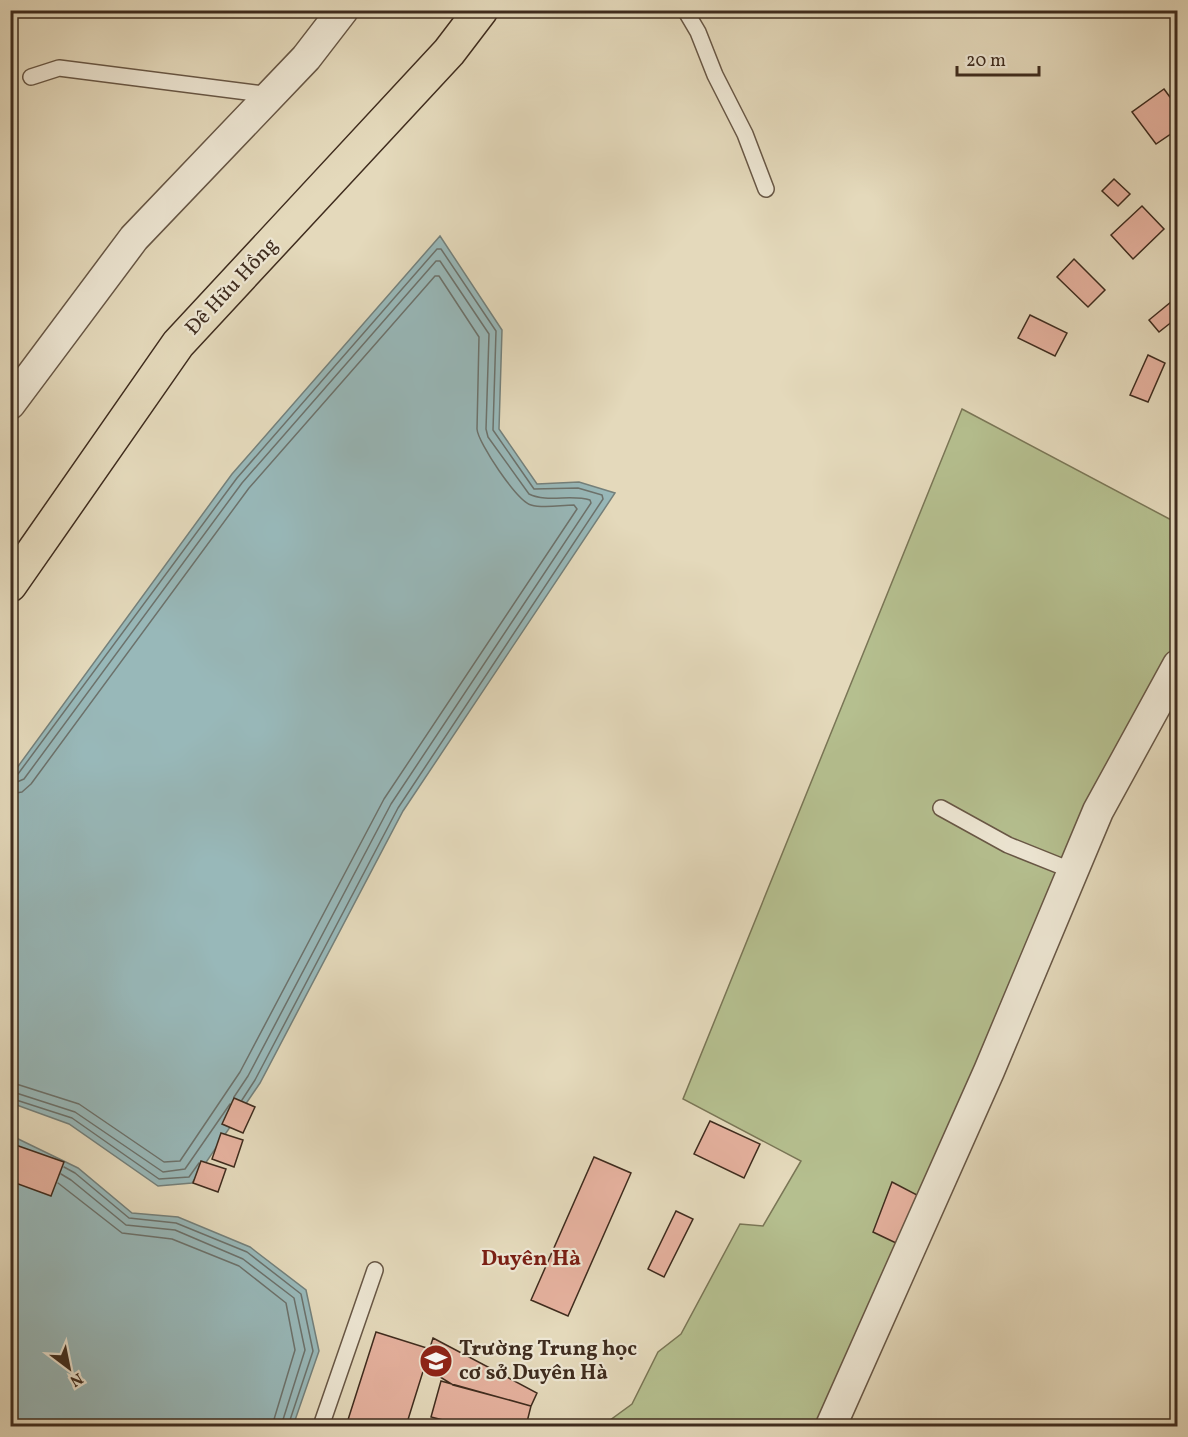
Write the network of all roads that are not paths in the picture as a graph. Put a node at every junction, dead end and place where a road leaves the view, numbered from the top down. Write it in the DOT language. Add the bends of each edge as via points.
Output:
graph roads {
  1 [pos="344,10"];
  2 [pos="481,10"];
  3 [pos="685,10"];
  4 [pos="31,77"];
  5 [pos="271,95"];
  6 [pos="766,189"];
  7 [pos="10,404"];
  8 [pos="10,585"];
  9 [pos="1178,666"];
  10 [pos="941,808"];
  11 [pos="1073,871"];
  12 [pos="375,1270"];
  13 [pos="321,1426"];
  14 [pos="831,1426"];
  1 -- 5 [label="street"];
  2 -- 8 [label="main road, Đê Hữu Hồng" via="450,52 178,344"];
  3 -- 6 [label="lane" via="745,134"];
  4 -- 5 [label="lane" via="59,68"];
  5 -- 7 [label="street" via="134,238"];
  9 -- 11 [label="street" via="1098,811"];
  10 -- 11 [label="lane" via="1008,845"];
  11 -- 14 [label="street"];
  12 -- 13 [label="lane"];
}
